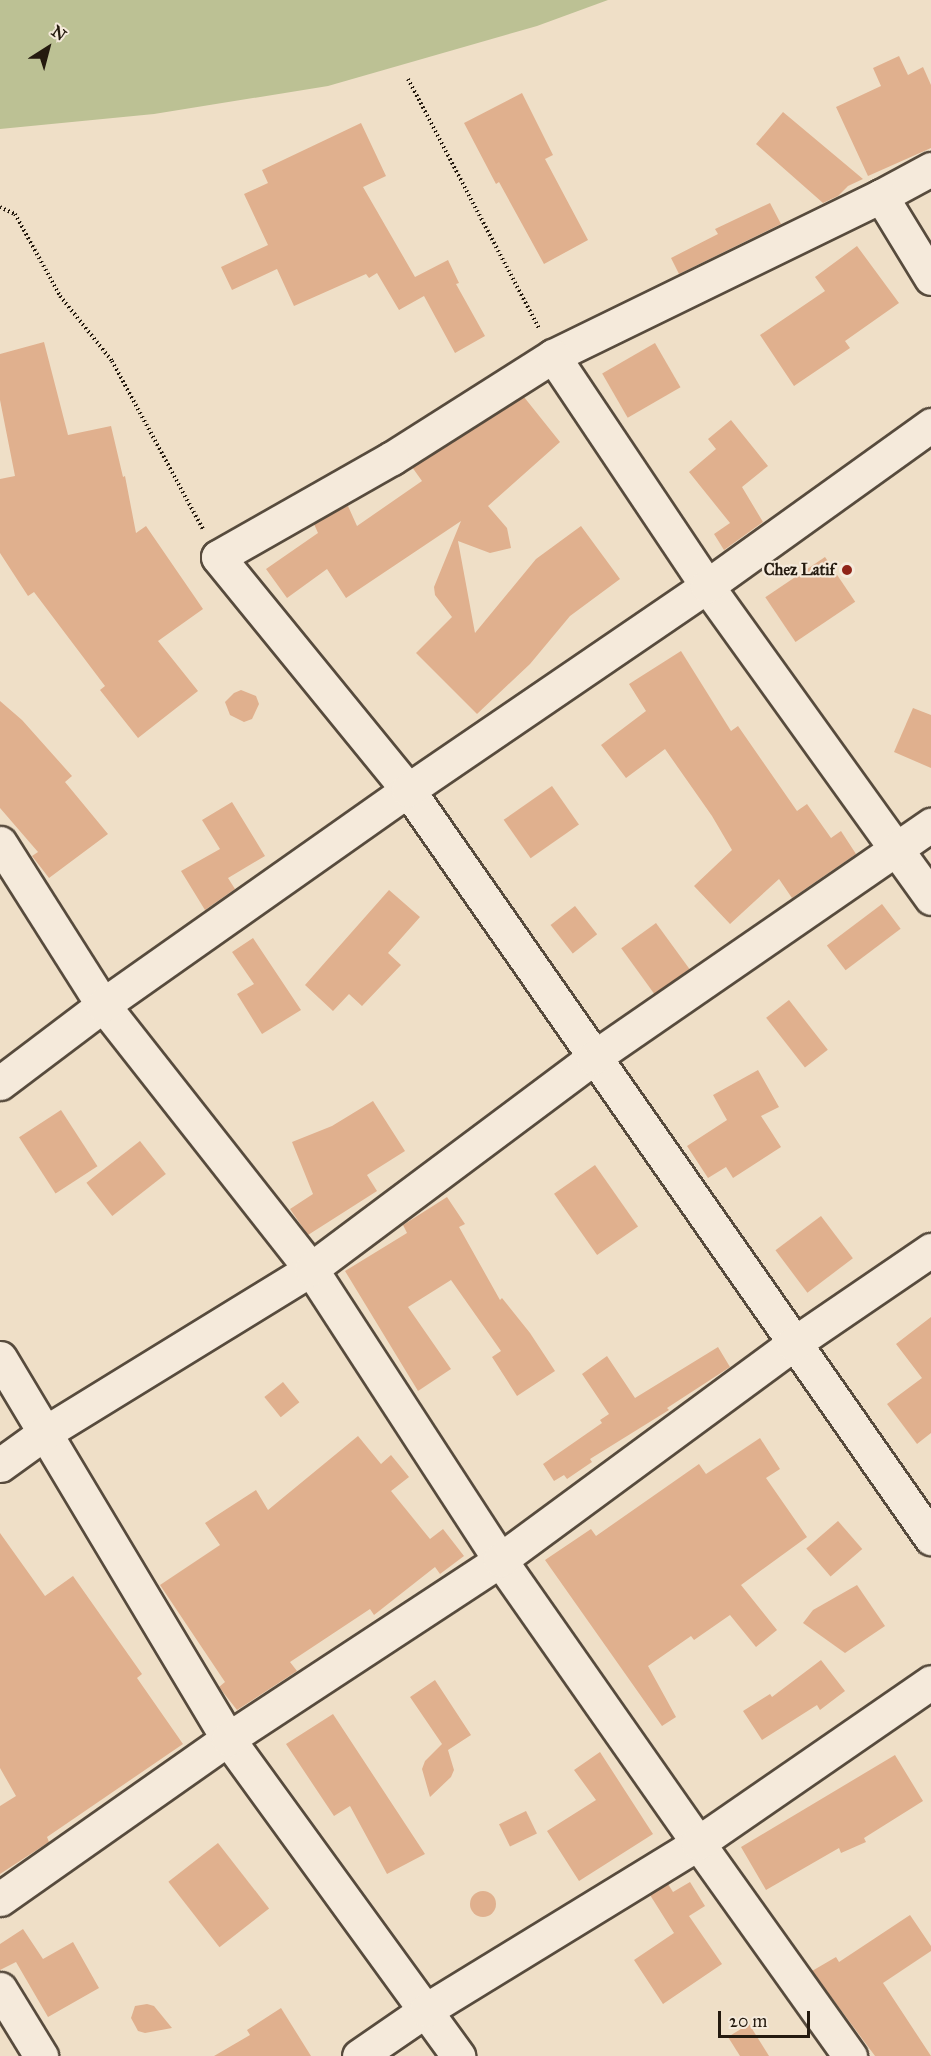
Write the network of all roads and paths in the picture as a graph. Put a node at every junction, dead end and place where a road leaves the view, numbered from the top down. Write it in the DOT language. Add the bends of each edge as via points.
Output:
graph roads {
  1 [pos="408,79"];
  2 [pos="931,169"];
  3 [pos="881,196"];
  4 [pos="0,207"];
  5 [pos="931,279"];
  6 [pos="554,356"];
  7 [pos="931,425"];
  8 [pos="218,557"];
  9 [pos="707,586"];
  10 [pos="408,790"];
  11 [pos="931,825"];
  12 [pos="0,843"];
  13 [pos="898,849"];
  14 [pos="931,898"];
  15 [pos="103,1005"];
  16 [pos="593,1058"];
  17 [pos="0,1083"];
  18 [pos="931,1250"];
  19 [pos="311,1269"];
  20 [pos="793,1344"];
  21 [pos="0,1358"];
  22 [pos="43,1434"];
  23 [pos="0,1465"];
  24 [pos="931,1538"];
  25 [pos="500,1560"];
  26 [pos="931,1682"];
  27 [pos="228,1739"];
  28 [pos="698,1844"];
  29 [pos="0,1899"];
  30 [pos="0,1989"];
  31 [pos="426,2010"];
  32 [pos="41,2056"];
  33 [pos="359,2056"];
  34 [pos="458,2056"];
  35 [pos="850,2056"];
  1 -- 6 [label="path"];
  2 -- 3 [label="street"];
  3 -- 5 [label="street"];
  3 -- 6 [label="street"];
  4 -- 8 [label="path" via="15,214 60,296 112,361"];
  6 -- 8 [label="street" via="392,458"];
  6 -- 9 [label="street"];
  7 -- 9 [label="street"];
  8 -- 10 [label="street"];
  9 -- 10 [label="street"];
  9 -- 13 [label="street"];
  10 -- 15 [label="street"];
  10 -- 16 [label="street"];
  11 -- 13 [label="street"];
  12 -- 15 [label="street"];
  13 -- 14 [label="street"];
  13 -- 16 [label="street"];
  15 -- 17 [label="street"];
  15 -- 19 [label="street"];
  16 -- 19 [label="street"];
  16 -- 20 [label="street"];
  18 -- 20 [label="street"];
  19 -- 22 [label="street"];
  19 -- 25 [label="street"];
  20 -- 24 [label="street"];
  20 -- 25 [label="street"];
  21 -- 22 [label="street"];
  22 -- 23 [label="street"];
  22 -- 27 [label="street"];
  25 -- 27 [label="street"];
  25 -- 28 [label="street"];
  26 -- 28 [label="street"];
  27 -- 29 [label="street"];
  27 -- 31 [label="street"];
  28 -- 31 [label="street"];
  28 -- 35 [label="street"];
  30 -- 32 [label="street"];
  31 -- 33 [label="street"];
  31 -- 34 [label="street"];
}
